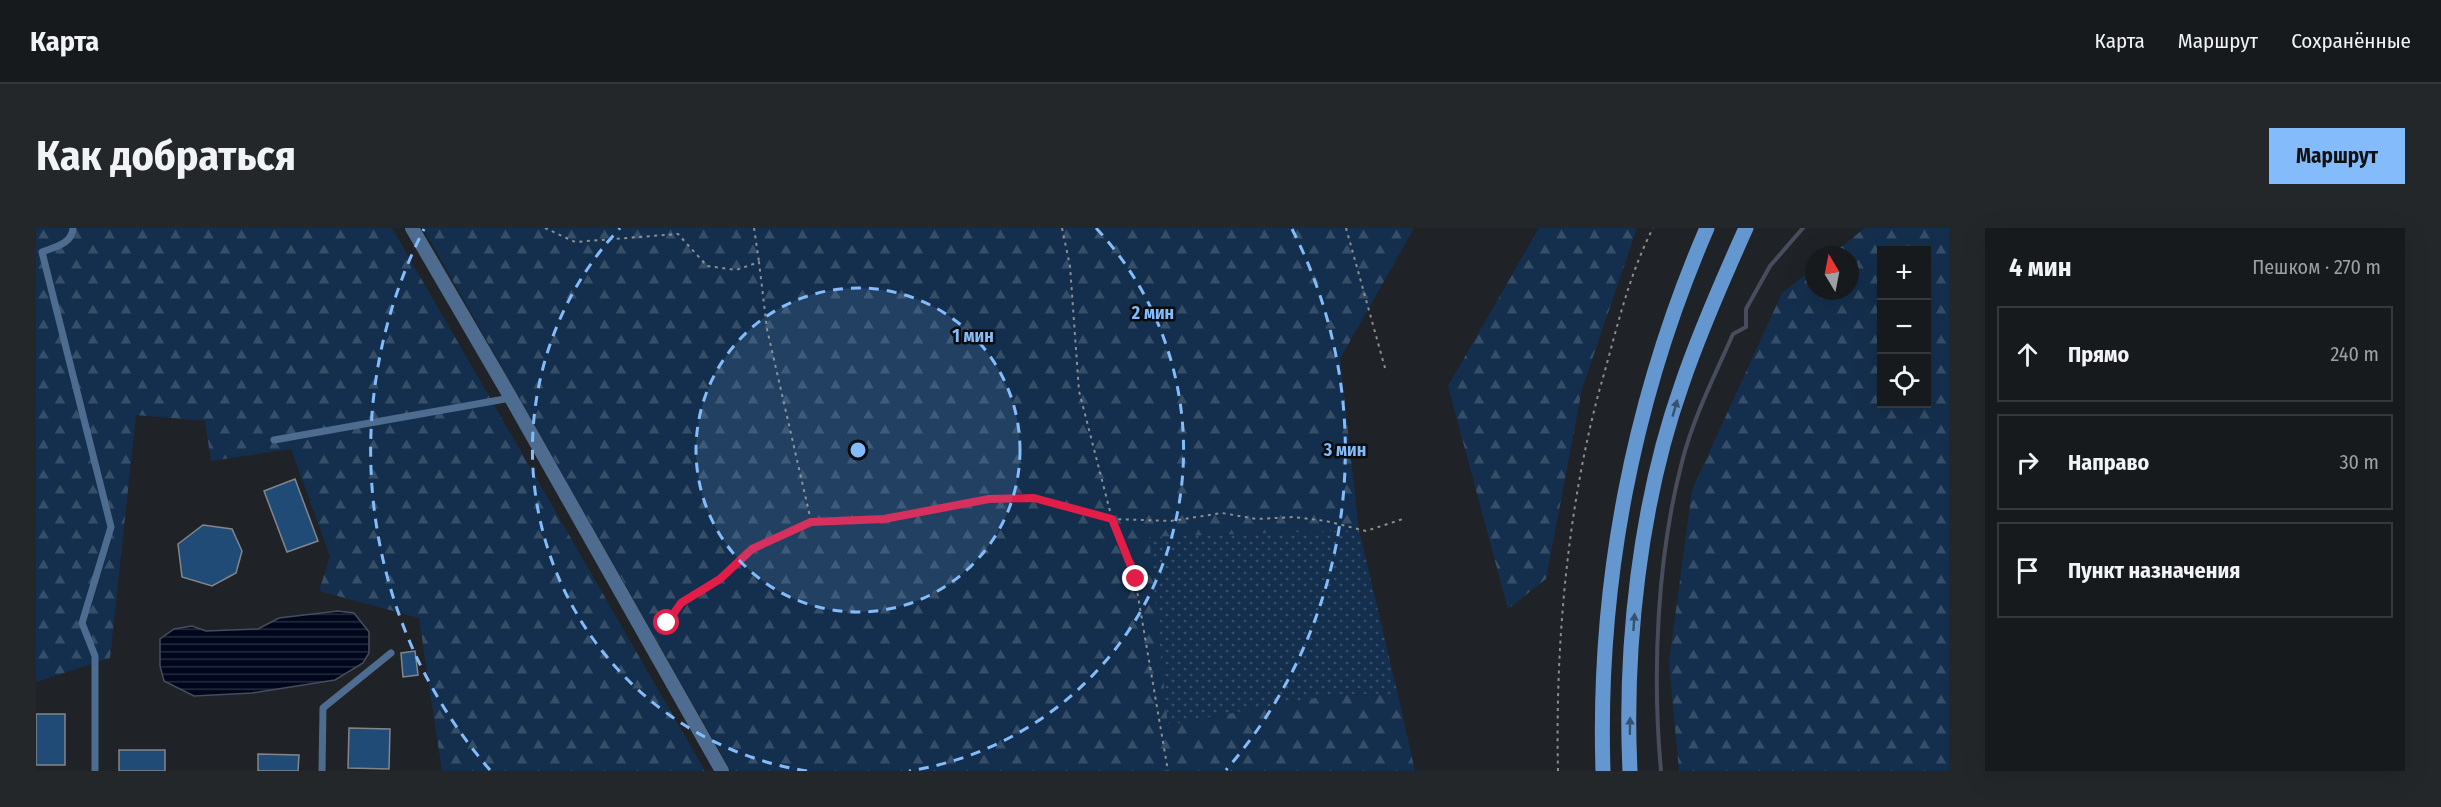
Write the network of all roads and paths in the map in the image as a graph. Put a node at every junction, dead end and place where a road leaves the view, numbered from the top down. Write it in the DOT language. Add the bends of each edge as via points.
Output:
graph roads {
  1 [pos="73,228"];
  2 [pos="412,228"];
  3 [pos="545,228"];
  4 [pos="754,228"];
  5 [pos="1062,228"];
  6 [pos="1346,228"];
  7 [pos="1653,228"];
  8 [pos="1707,228"];
  9 [pos="1746,228"];
  10 [pos="759,262"];
  11 [pos="1385,368"];
  12 [pos="511,398"];
  13 [pos="274,440"];
  14 [pos="1112,519"];
  15 [pos="1404,519"];
  16 [pos="811,522"];
  17 [pos="648,642"];
  18 [pos="391,652"];
  19 [pos="94,771"];
  20 [pos="322,771"];
  21 [pos="722,771"];
  22 [pos="1168,771"];
  23 [pos="1558,771"];
  24 [pos="1603,771"];
  25 [pos="1630,771"];
  1 -- 19 [label="lane" via="64,244 42,252 111,527 82,623 95,656"];
  2 -- 12 [label="street"];
  3 -- 10 [label="path" via="575,242 678,234 707,267 736,270"];
  4 -- 10 [label="path"];
  5 -- 14 [label="path" via="1070,266 1079,391"];
  6 -- 11 [label="path"];
  7 -- 23 [label="path" via="1620,310 1586,448 1562,630"];
  8 -- 24 [label="street" via="1653,375 1630,465 1614,551 1607,620 1601,715"];
  25 -- 9 [label="street, one-way" via="1630,680 1636,590 1649,510 1681,385"];
  10 -- 16 [label="path" via="766,329"];
  12 -- 13 [label="lane"];
  12 -- 17 [label="street"];
  14 -- 15 [label="path" via="1171,521 1222,513 1257,519 1326,521 1366,531"];
  14 -- 16 [label="path" via="1034,498 989,499 884,519"];
  14 -- 22 [label="path" via="1136,579"];
  16 -- 17 [label="path" via="752,549 720,579 681,603"];
  17 -- 21 [label="street"];
  18 -- 20 [label="lane" via="323,708"];
}
